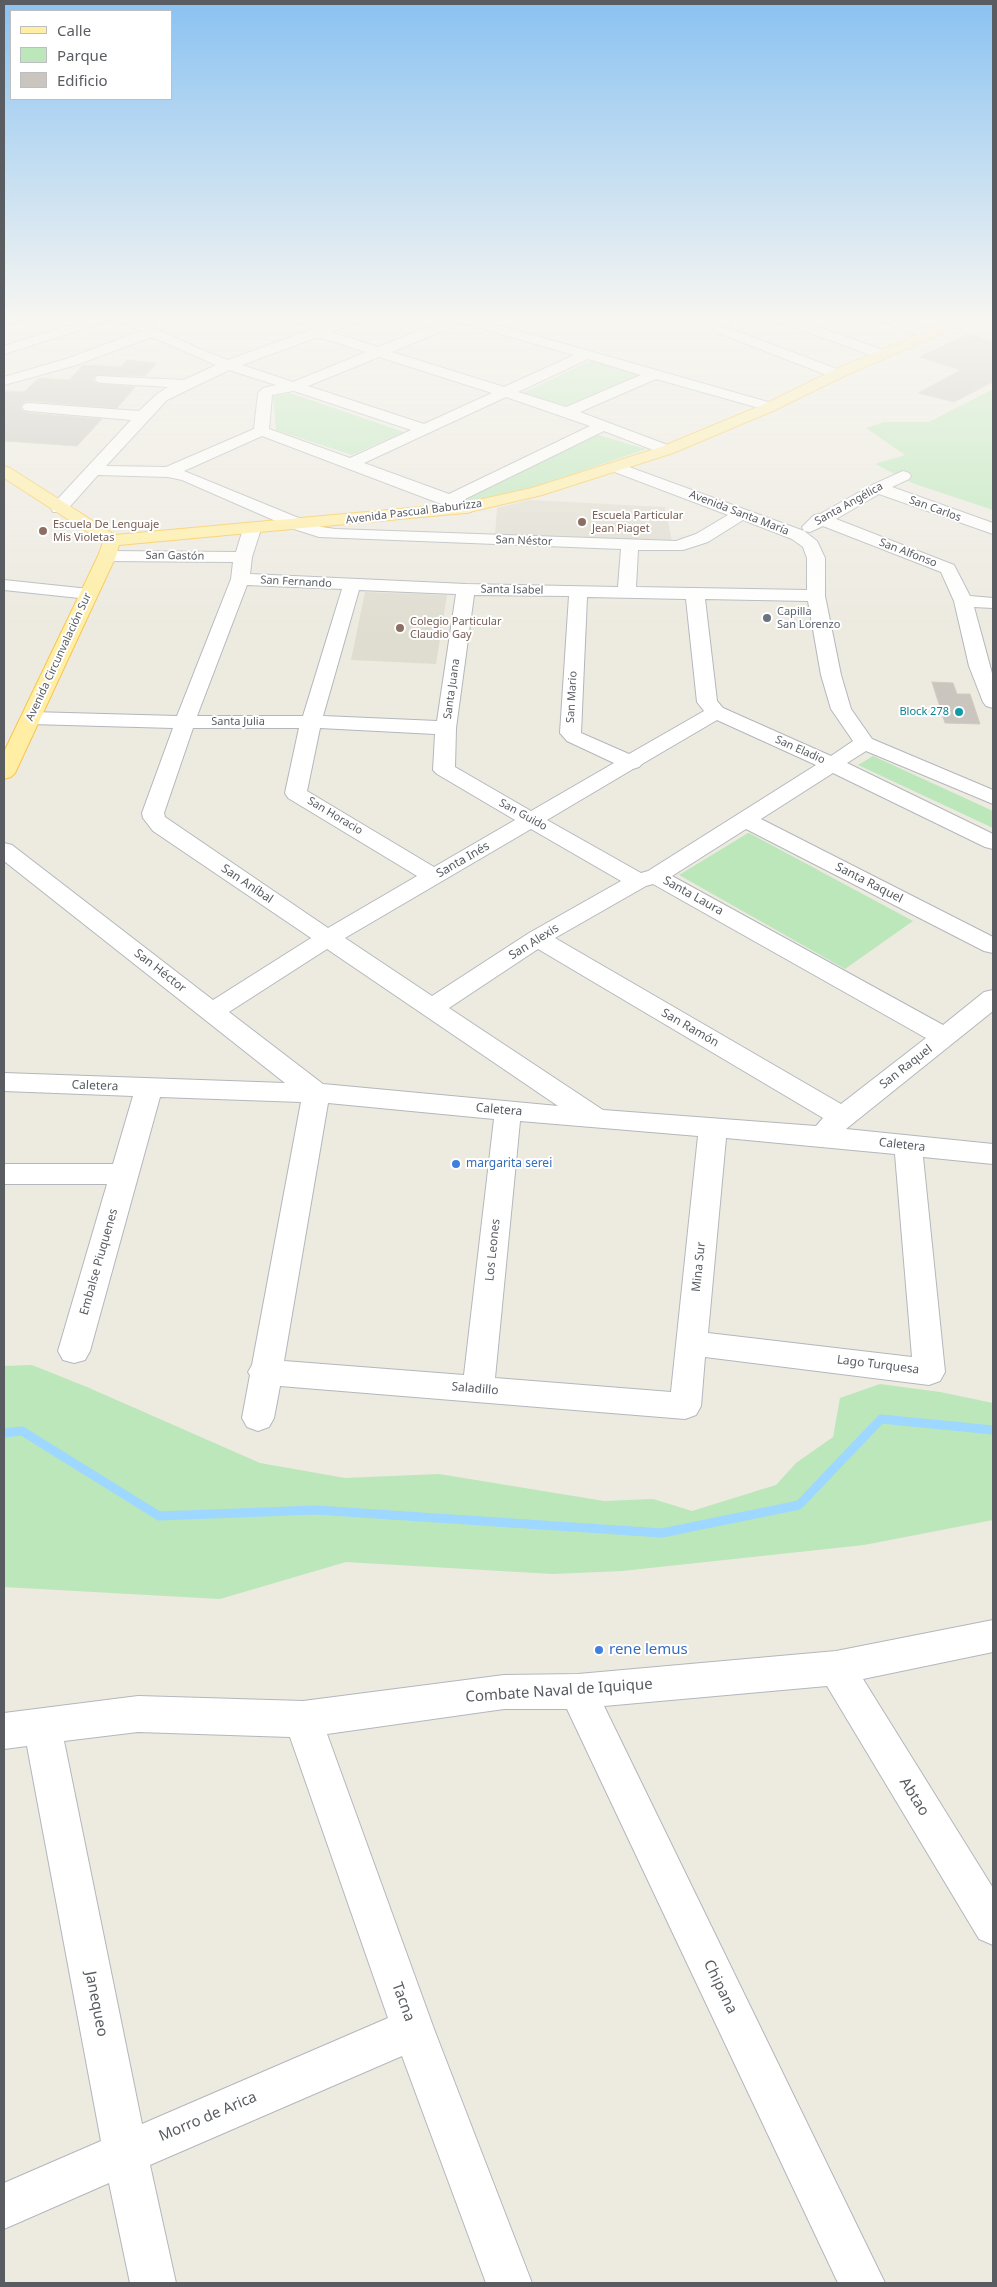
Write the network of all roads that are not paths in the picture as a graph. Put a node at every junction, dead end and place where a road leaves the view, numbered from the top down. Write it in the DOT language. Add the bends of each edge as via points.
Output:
graph roads {
  1 [pos="137,423"];
  2 [pos="262,423"];
  3 [pos="404,423"];
  4 [pos="442,423"];
  5 [pos="594,423"];
  6 [pos="732,423"];
  7 [pos="602,426"];
  8 [pos="427,430"];
  9 [pos="261,431"];
  10 [pos="667,450"];
  11 [pos="352,463"];
  12 [pos="618,468"];
  13 [pos="95,470"];
  14 [pos="4,471"];
  15 [pos="168,472"];
  16 [pos="903,476"];
  17 [pos="878,488"];
  18 [pos="450,500"];
  19 [pos="59,508"];
  20 [pos="465,508"];
  21 [pos="741,514"];
  22 [pos="820,519"];
  23 [pos="300,525"];
  24 [pos="252,529"];
  25 [pos="993,529"];
  26 [pos="798,535"];
  27 [pos="630,545"];
  28 [pos="109,548"];
  29 [pos="243,557"];
  30 [pos="240,579"];
  31 [pos="352,584"];
  32 [pos="4,585"];
  33 [pos="466,589"];
  34 [pos="578,591"];
  35 [pos="627,593"];
  36 [pos="89,594"];
  37 [pos="695,595"];
  38 [pos="816,596"];
  39 [pos="963,602"];
  40 [pos="993,603"];
  41 [pos="986,666"];
  42 [pos="993,702"];
  43 [pos="716,712"];
  44 [pos="31,718"];
  45 [pos="185,722"];
  46 [pos="311,722"];
  47 [pos="446,728"];
  48 [pos="865,743"];
  49 [pos="632,763"];
  50 [pos="832,764"];
  51 [pos="4,772"];
  52 [pos="993,798"];
  53 [pos="744,819"];
  54 [pos="533,820"];
  55 [pos="993,842"];
  56 [pos="4,850"];
  57 [pos="435,877"];
  58 [pos="647,878"];
  59 [pos="328,938"];
  60 [pos="537,938"];
  61 [pos="993,946"];
  62 [pos="993,998"];
  63 [pos="433,1008"];
  64 [pos="212,1012"];
  65 [pos="946,1037"];
  66 [pos="4,1082"];
  67 [pos="149,1087"];
  68 [pos="316,1093"];
  69 [pos="508,1111"];
  70 [pos="842,1117"];
  71 [pos="596,1119"];
  72 [pos="713,1128"];
  73 [pos="819,1136"];
  74 [pos="908,1146"];
  75 [pos="993,1154"];
  76 [pos="4,1174"];
  77 [pos="124,1174"];
  78 [pos="691,1343"];
  79 [pos="74,1351"];
  80 [pos="264,1372"];
  81 [pos="478,1389"];
  82 [pos="685,1406"];
  83 [pos="258,1418"];
  84 [pos="993,1636"];
  85 [pos="836,1668"];
  86 [pos="578,1691"];
  87 [pos="302,1720"];
  88 [pos="23,1728"];
  89 [pos="993,1925"];
  90 [pos="413,2029"];
  91 [pos="125,2152"];
  92 [pos="4,2206"];
  93 [pos="153,2283"];
  94 [pos="509,2283"];
  95 [pos="862,2283"];
  1 -- 13 [label="street"];
  2 -- 9 [label="street"];
  3 -- 8 [label="street"];
  4 -- 8 [label="street"];
  5 -- 7 [label="street"];
  6 -- 10 [label="main road, Avenida Pascual Baburizza"];
  7 -- 10 [label="street"];
  7 -- 18 [label="street"];
  8 -- 11 [label="street"];
  9 -- 11 [label="street"];
  9 -- 15 [label="street"];
  10 -- 12 [label="main road, Avenida Pascual Baburizza"];
  11 -- 18 [label="street"];
  12 -- 20 [label="main road, Avenida Pascual Baburizza"];
  12 -- 21 [label="street, Avenida Santa María"];
  13 -- 15 [label="street"];
  13 -- 19 [label="street"];
  14 -- 19 [label="main road"];
  15 -- 23 [label="street, San Néstor" via="187,476"];
  16 -- 17 [label="street, Santa Angélica"];
  17 -- 22 [label="street, Santa Angélica"];
  17 -- 25 [label="street, San Carlos"];
  18 -- 20 [label="street"];
  19 -- 28 [label="main road"];
  20 -- 23 [label="main road, Avenida Pascual Baburizza"];
  21 -- 26 [label="street, Avenida Santa María"];
  21 -- 27 [label="street, San Néstor" via="692,542 677,546"];
  22 -- 26 [label="street, Santa Angélica"];
  22 -- 39 [label="street, San Alfonso" via="948,569"];
  23 -- 24 [label="main road, Avenida Pascual Baburizza"];
  23 -- 27 [label="street, San Néstor" via="335,534"];
  24 -- 28 [label="main road, Avenida Pascual Baburizza"];
  24 -- 29 [label="street, San Aníbal"];
  26 -- 38 [label="street, Avenida Santa María" via="811,546 816,558"];
  27 -- 35 [label="street"];
  28 -- 29 [label="street, San Gastón"];
  28 -- 36 [label="main road, Avenida Circunvalación Sur"];
  29 -- 30 [label="street, San Aníbal"];
  30 -- 31 [label="street, San Fernando"];
  30 -- 45 [label="street, San Aníbal"];
  31 -- 33 [label="street, Santa Isabel"];
  31 -- 46 [label="street"];
  32 -- 36 [label="street"];
  33 -- 34 [label="street, Santa Isabel"];
  33 -- 47 [label="street, Santa Juana"];
  34 -- 35 [label="street, Santa Isabel"];
  34 -- 49 [label="street, San Mario" via="570,733"];
  35 -- 37 [label="street, Santa Isabel"];
  36 -- 44 [label="main road, Avenida Circunvalación Sur"];
  37 -- 38 [label="street, Santa Isabel"];
  37 -- 43 [label="street" via="707,702"];
  38 -- 48 [label="street, Avenida Santa María" via="841,709"];
  39 -- 40 [label="street"];
  39 -- 41 [label="street, San Alfonso"];
  41 -- 42 [label="street, San Alfonso"];
  43 -- 49 [label="street, Santa Inés"];
  43 -- 50 [label="street, San Eladio"];
  44 -- 45 [label="street, Santa Julia"];
  44 -- 51 [label="main road, Avenida Circunvalación Sur"];
  45 -- 46 [label="street, Santa Julia"];
  45 -- 59 [label="street, San Aníbal" via="153,813 156,822"];
  46 -- 47 [label="street, Santa Julia"];
  46 -- 57 [label="street, San Horacio" via="296,793"];
  47 -- 54 [label="street, San Guido" via="444,770"];
  48 -- 50 [label="street, Santa Laura"];
  48 -- 52 [label="street"];
  49 -- 54 [label="street, Santa Inés"];
  50 -- 53 [label="street, Santa Laura"];
  50 -- 55 [label="street, San Eladio"];
  53 -- 58 [label="street, Santa Laura"];
  53 -- 61 [label="street, Santa Raquel"];
  54 -- 57 [label="street, Santa Inés"];
  54 -- 58 [label="street, San Guido"];
  56 -- 64 [label="street, San Héctor"];
  57 -- 59 [label="street, Santa Inés"];
  58 -- 60 [label="street, San Alexis"];
  58 -- 65 [label="street, Santa Laura"];
  59 -- 63 [label="street, San Aníbal"];
  59 -- 64 [label="street, Santa Inés"];
  60 -- 63 [label="street, San Alexis"];
  60 -- 70 [label="street, San Ramón"];
  62 -- 65 [label="street, San Raquel"];
  63 -- 71 [label="street, San Aníbal"];
  64 -- 68 [label="street, San Héctor"];
  65 -- 70 [label="street, San Raquel"];
  66 -- 67 [label="street, Caletera"];
  67 -- 68 [label="street, Caletera"];
  67 -- 77 [label="street, Embalse Piuquenes"];
  68 -- 69 [label="street, Caletera"];
  68 -- 80 [label="street"];
  69 -- 71 [label="street, Caletera"];
  69 -- 81 [label="street, Los Leones"];
  70 -- 73 [label="street, San Raquel"];
  71 -- 72 [label="street, Caletera"];
  72 -- 73 [label="street, Caletera"];
  72 -- 78 [label="street, Mina Sur"];
  73 -- 74 [label="street, Caletera"];
  74 -- 75 [label="street, Caletera"];
  74 -- 78 [label="street, Lago Turquesa" via="929,1372"];
  76 -- 77 [label="street"];
  77 -- 79 [label="street, Embalse Piuquenes"];
  78 -- 82 [label="street, Mina Sur"];
  80 -- 81 [label="street, Saladillo"];
  80 -- 83 [label="street"];
  81 -- 82 [label="street, Saladillo"];
  84 -- 85 [label="street, Combate Naval de Iquique"];
  85 -- 86 [label="street, Combate Naval de Iquique"];
  85 -- 89 [label="street, Abtao"];
  86 -- 87 [label="street, Combate Naval de Iquique" via="504,1692"];
  86 -- 95 [label="street, Chipana"];
  87 -- 88 [label="street, Combate Naval de Iquique" via="138,1714"];
  87 -- 90 [label="street, Tacna"];
  88 -- 91 [label="street, Janequeo"];
  90 -- 91 [label="street, Morro de Arica"];
  90 -- 94 [label="street, Tacna"];
  91 -- 92 [label="street, Morro de Arica"];
  91 -- 93 [label="street, Janequeo"];
}
